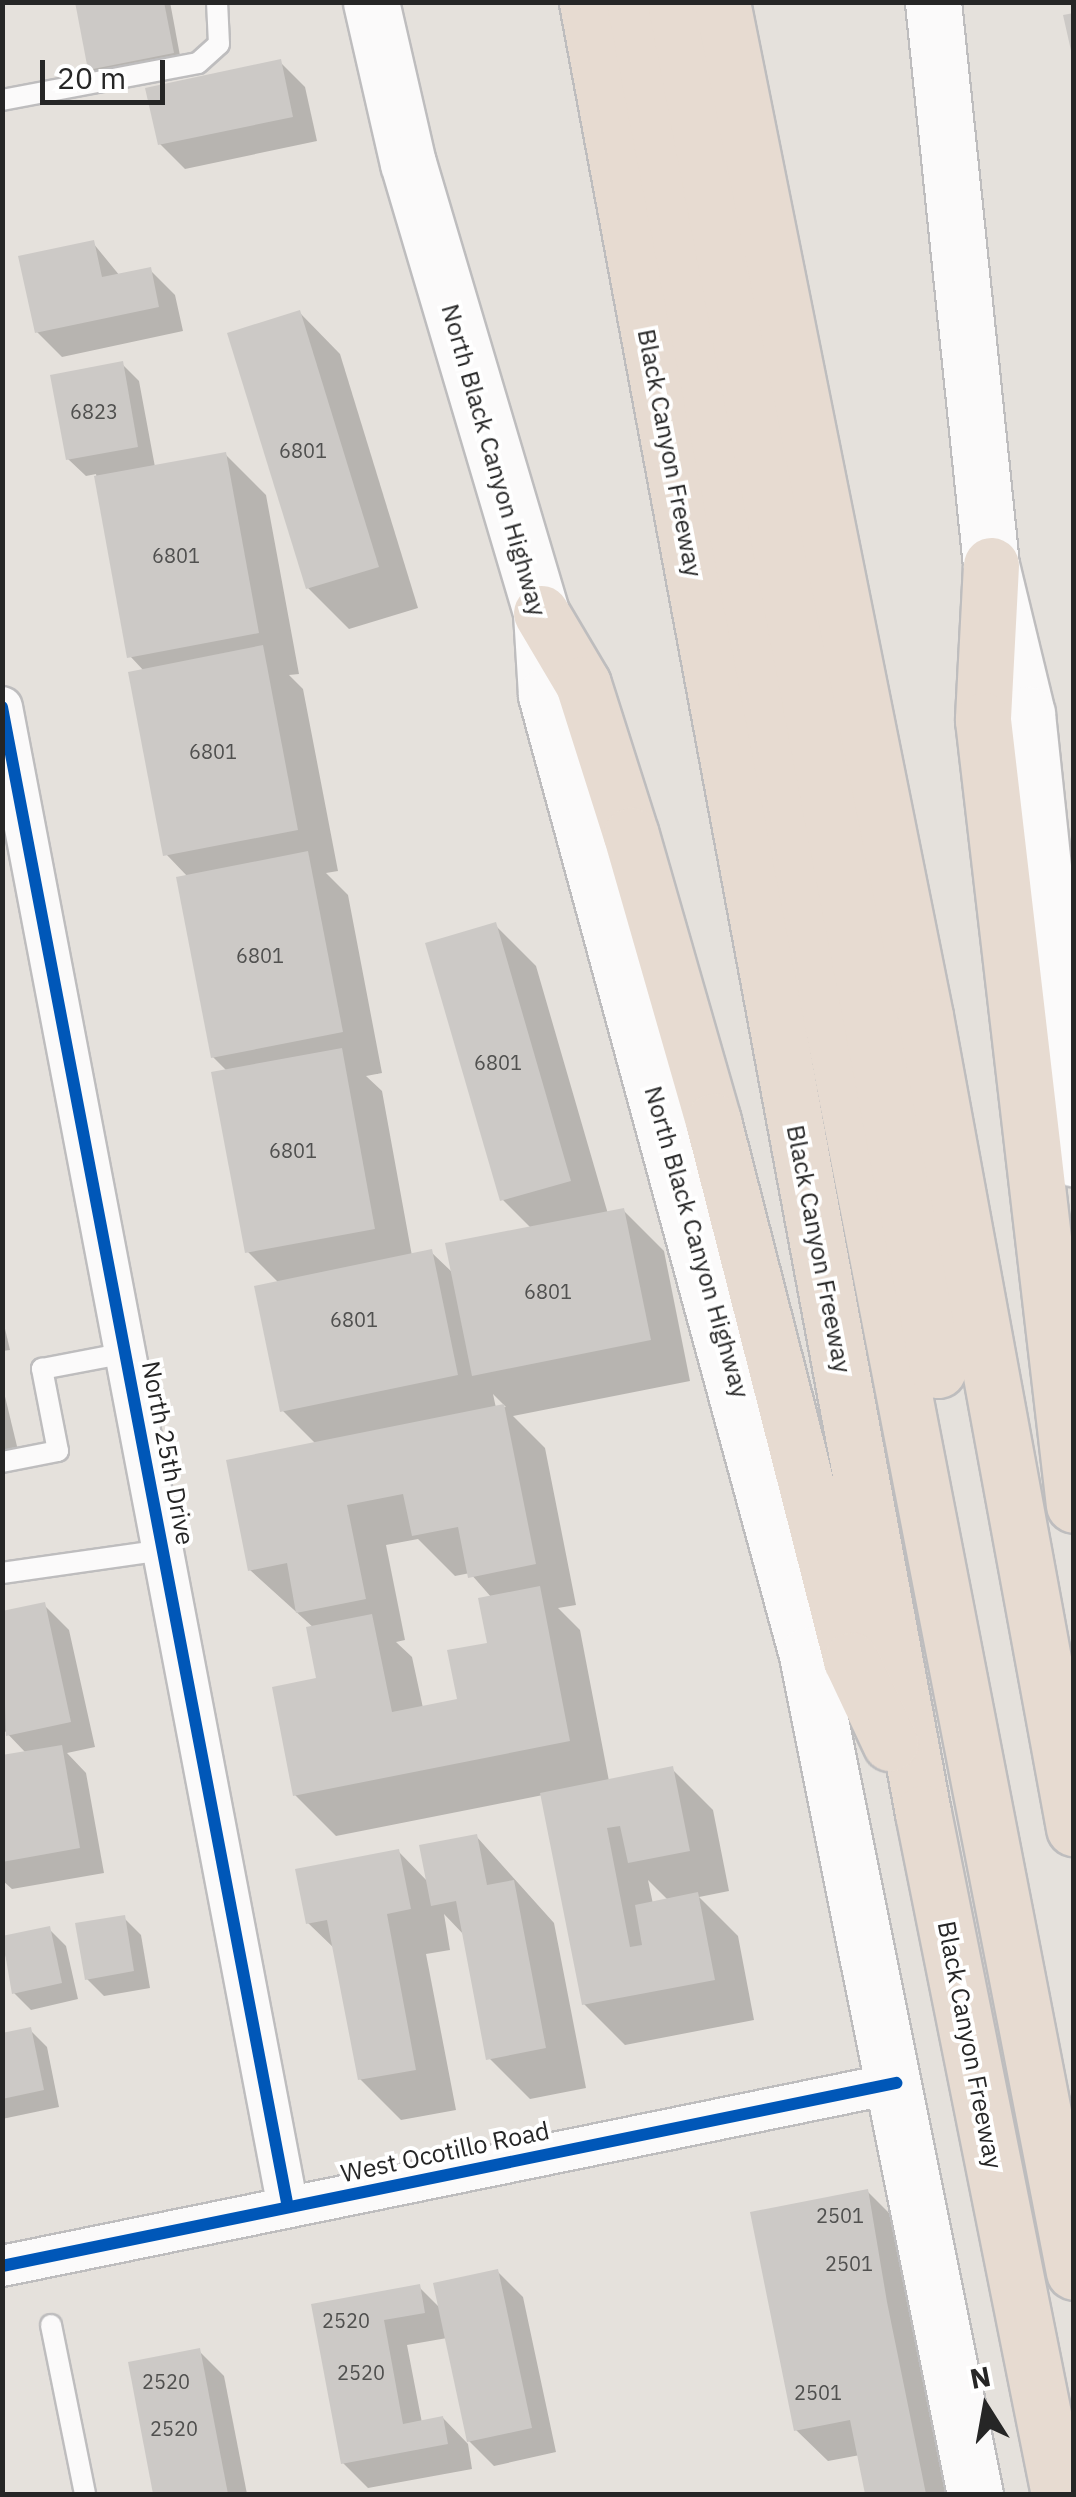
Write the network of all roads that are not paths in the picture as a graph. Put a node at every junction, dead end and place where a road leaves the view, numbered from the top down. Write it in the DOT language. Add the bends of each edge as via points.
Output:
graph roads {
  1 [pos="218,2"];
  2 [pos="586,2"];
  3 [pos="634,2"];
  4 [pos="675,2"];
  5 [pos="722,2"];
  6 [pos="932,5"];
  7 [pos="377,19"];
  8 [pos="2,100"];
  9 [pos="991,565"];
  10 [pos="541,613"];
  11 [pos="2,706"];
  12 [pos="1074,1159"];
  13 [pos="126,1352"];
  14 [pos="2,1462"];
  15 [pos="1074,1505"];
  16 [pos="164,1550"];
  17 [pos="2,1573"];
  18 [pos="924,1813"];
  19 [pos="1074,1828"];
  20 [pos="1074,2075"];
  21 [pos="896,2083"];
  22 [pos="288,2207"];
  23 [pos="2,2266"];
  24 [pos="1074,2272"];
  25 [pos="50,2326"];
  26 [pos="85,2494"];
  27 [pos="974,2494"];
  28 [pos="1059,2494"];
  1 -- 8 [label="lane" via="218,44 198,62"];
  2 -- 18 [label="highway, Black Canyon Freeway"];
  3 -- 24 [label="highway"];
  4 -- 20 [label="highway"];
  5 -- 19 [label="highway" via="925,1016"];
  6 -- 9 [label="main road"];
  7 -- 10 [label="main road, North Black Canyon Highway" via="408,163"];
  9 -- 12 [label="main road" via="1026,714"];
  9 -- 15 [label="highway" via="983,720"];
  10 -- 18 [label="highway" via="584,684 631,836 713,1121 852,1660"];
  10 -- 21 [label="main road, North Black Canyon Highway" via="546,695 807,1655"];
  11 -- 13 [label="street, North 25th Drive"];
  13 -- 14 [label="lane" via="42,1369 58,1451"];
  13 -- 16 [label="street, North 25th Drive"];
  16 -- 17 [label="lane"];
  16 -- 22 [label="street, North 25th Drive"];
  18 -- 28 [label="highway, Black Canyon Freeway"];
  21 -- 22 [label="street, West Ocotillo Road"];
  21 -- 27 [label="main road, North Black Canyon Highway"];
  22 -- 23 [label="street, West Ocotillo Road"];
  25 -- 26 [label="lane"];
}
